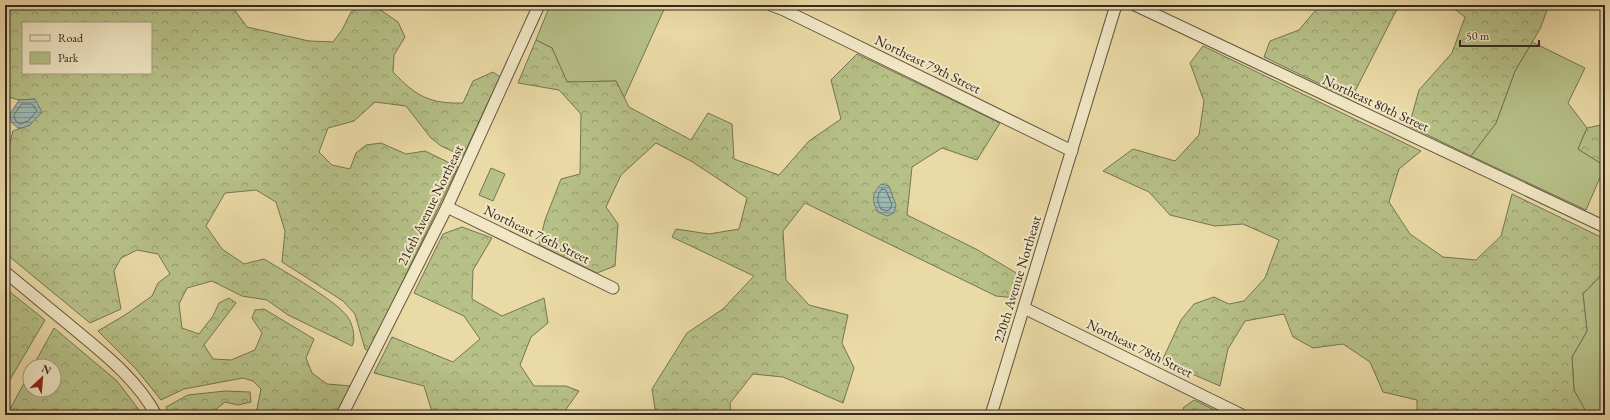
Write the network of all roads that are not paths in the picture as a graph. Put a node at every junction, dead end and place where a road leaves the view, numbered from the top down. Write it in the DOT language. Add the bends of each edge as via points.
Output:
graph roads {
  1 [pos="539,5"];
  2 [pos="771,5"];
  3 [pos="1116,5"];
  4 [pos="1135,5"];
  5 [pos="1072,151"];
  6 [pos="447,206"];
  7 [pos="1605,227"];
  8 [pos="5,272"];
  9 [pos="613,288"];
  10 [pos="1024,308"];
  11 [pos="156,415"];
  12 [pos="342,415"];
  13 [pos="991,415"];
  14 [pos="1242,415"];
  1 -- 6 [label="street, 216th Avenue Northeast"];
  2 -- 5 [label="street, Northeast 79th Street"];
  3 -- 5 [label="street, 220th Avenue Northeast"];
  4 -- 7 [label="street, Northeast 80th Street"];
  5 -- 10 [label="street, 220th Avenue Northeast"];
  6 -- 9 [label="street, Northeast 76th Street"];
  6 -- 12 [label="street, 216th Avenue Northeast"];
  8 -- 11 [label="street" via="93,344 128,377 149,402"];
  10 -- 13 [label="street, 220th Avenue Northeast"];
  10 -- 14 [label="street, Northeast 78th Street"];
}
